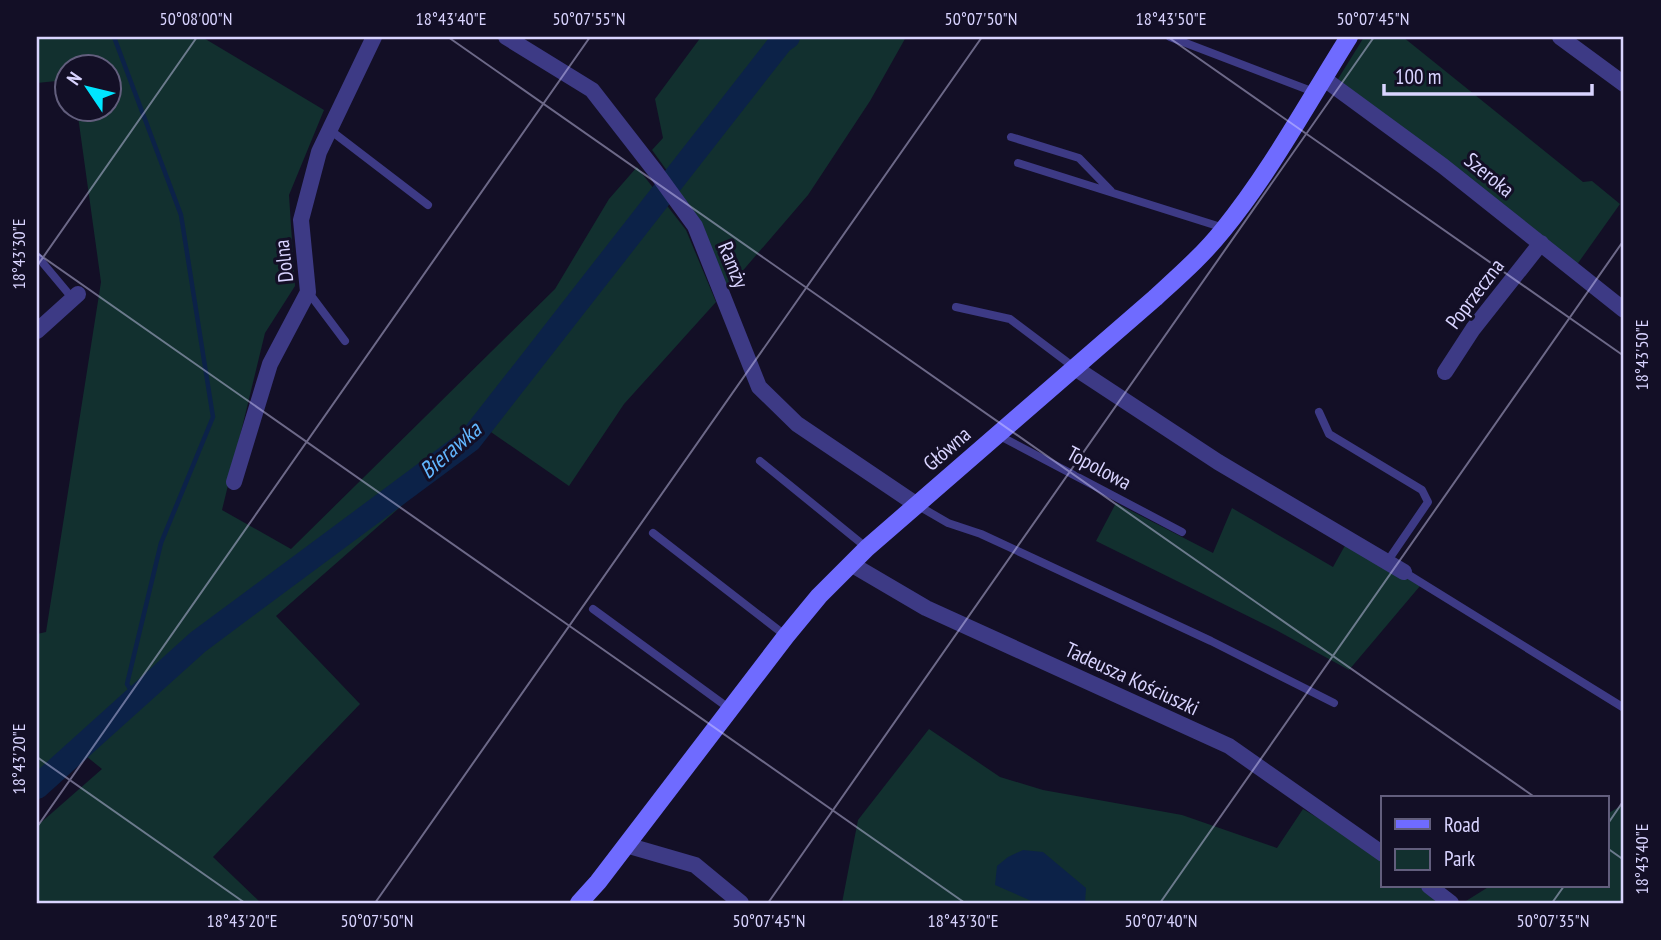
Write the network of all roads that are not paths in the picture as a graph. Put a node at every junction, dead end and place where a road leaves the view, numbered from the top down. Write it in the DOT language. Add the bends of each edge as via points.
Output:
graph roads {
  1 [pos="374,37"];
  2 [pos="506,37"];
  3 [pos="1170,37"];
  4 [pos="1349,37"];
  5 [pos="1560,37"];
  6 [pos="528,44"];
  7 [pos="1624,84"];
  8 [pos="1319,85"];
  9 [pos="330,130"];
  10 [pos="1011,137"];
  11 [pos="1018,163"];
  12 [pos="1113,193"];
  13 [pos="428,205"];
  14 [pos="1224,228"];
  15 [pos="1541,243"];
  16 [pos="37,256"];
  17 [pos="308,292"];
  18 [pos="76,296"];
  19 [pos="956,307"];
  20 [pos="1624,310"];
  21 [pos="37,331"];
  22 [pos="345,341"];
  23 [pos="1075,368"];
  24 [pos="1446,372"];
  25 [pos="1319,412"];
  26 [pos="998,435"];
  27 [pos="760,461"];
  28 [pos="234,482"];
  29 [pos="917,505"];
  30 [pos="1182,532"];
  31 [pos="653,533"];
  32 [pos="867,548"];
  33 [pos="1387,562"];
  34 [pos="851,564"];
  35 [pos="1404,572"];
  36 [pos="593,609"];
  37 [pos="786,636"];
  38 [pos="1334,703"];
  39 [pos="1624,708"];
  40 [pos="730,709"];
  41 [pos="626,845"];
  42 [pos="1381,853"];
  43 [pos="1432,888"];
  44 [pos="579,903"];
  45 [pos="741,903"];
  46 [pos="1451,903"];
  1 -- 9 [label="street, Dolna"];
  2 -- 6 [label="street, Ramży"];
  3 -- 8 [label="lane"];
  4 -- 8 [label="main road, Główna"];
  5 -- 7 [label="street"];
  6 -- 29 [label="street, Ramży" via="592,90 695,226 759,387 797,424"];
  8 -- 14 [label="main road, Główna"];
  8 -- 15 [label="street, Szeroka" via="1443,166"];
  9 -- 13 [label="lane"];
  9 -- 17 [label="street, Dolna" via="319,152 301,220"];
  10 -- 12 [label="lane" via="1079,158"];
  11 -- 12 [label="lane"];
  12 -- 14 [label="lane"];
  14 -- 23 [label="main road, Główna" via="1201,255"];
  15 -- 20 [label="street, Szeroka"];
  15 -- 24 [label="street, Poprzeczna" via="1473,329"];
  16 -- 18 [label="lane"];
  17 -- 22 [label="lane"];
  17 -- 28 [label="street, Dolna" via="270,364"];
  18 -- 21 [label="street"];
  19 -- 23 [label="lane" via="1010,319"];
  23 -- 26 [label="main road, Główna"];
  23 -- 33 [label="street" via="1219,462"];
  25 -- 33 [label="lane" via="1329,434 1422,490 1427,502"];
  26 -- 29 [label="main road, Główna"];
  26 -- 30 [label="lane, Topolowa"];
  27 -- 32 [label="lane"];
  29 -- 32 [label="main road, Główna"];
  29 -- 38 [label="lane"];
  31 -- 37 [label="lane"];
  32 -- 34 [label="main road, Główna"];
  33 -- 35 [label="street"];
  34 -- 37 [label="main road, Główna"];
  34 -- 42 [label="street, Tadeusza Kościuszki" via="926,608 1228,746"];
  35 -- 39 [label="lane"];
  36 -- 40 [label="lane"];
  37 -- 40 [label="main road, Główna"];
  40 -- 41 [label="main road, Główna"];
  41 -- 44 [label="main road, Główna"];
  41 -- 45 [label="street" via="695,865"];
  43 -- 46 [label="street"];
}
